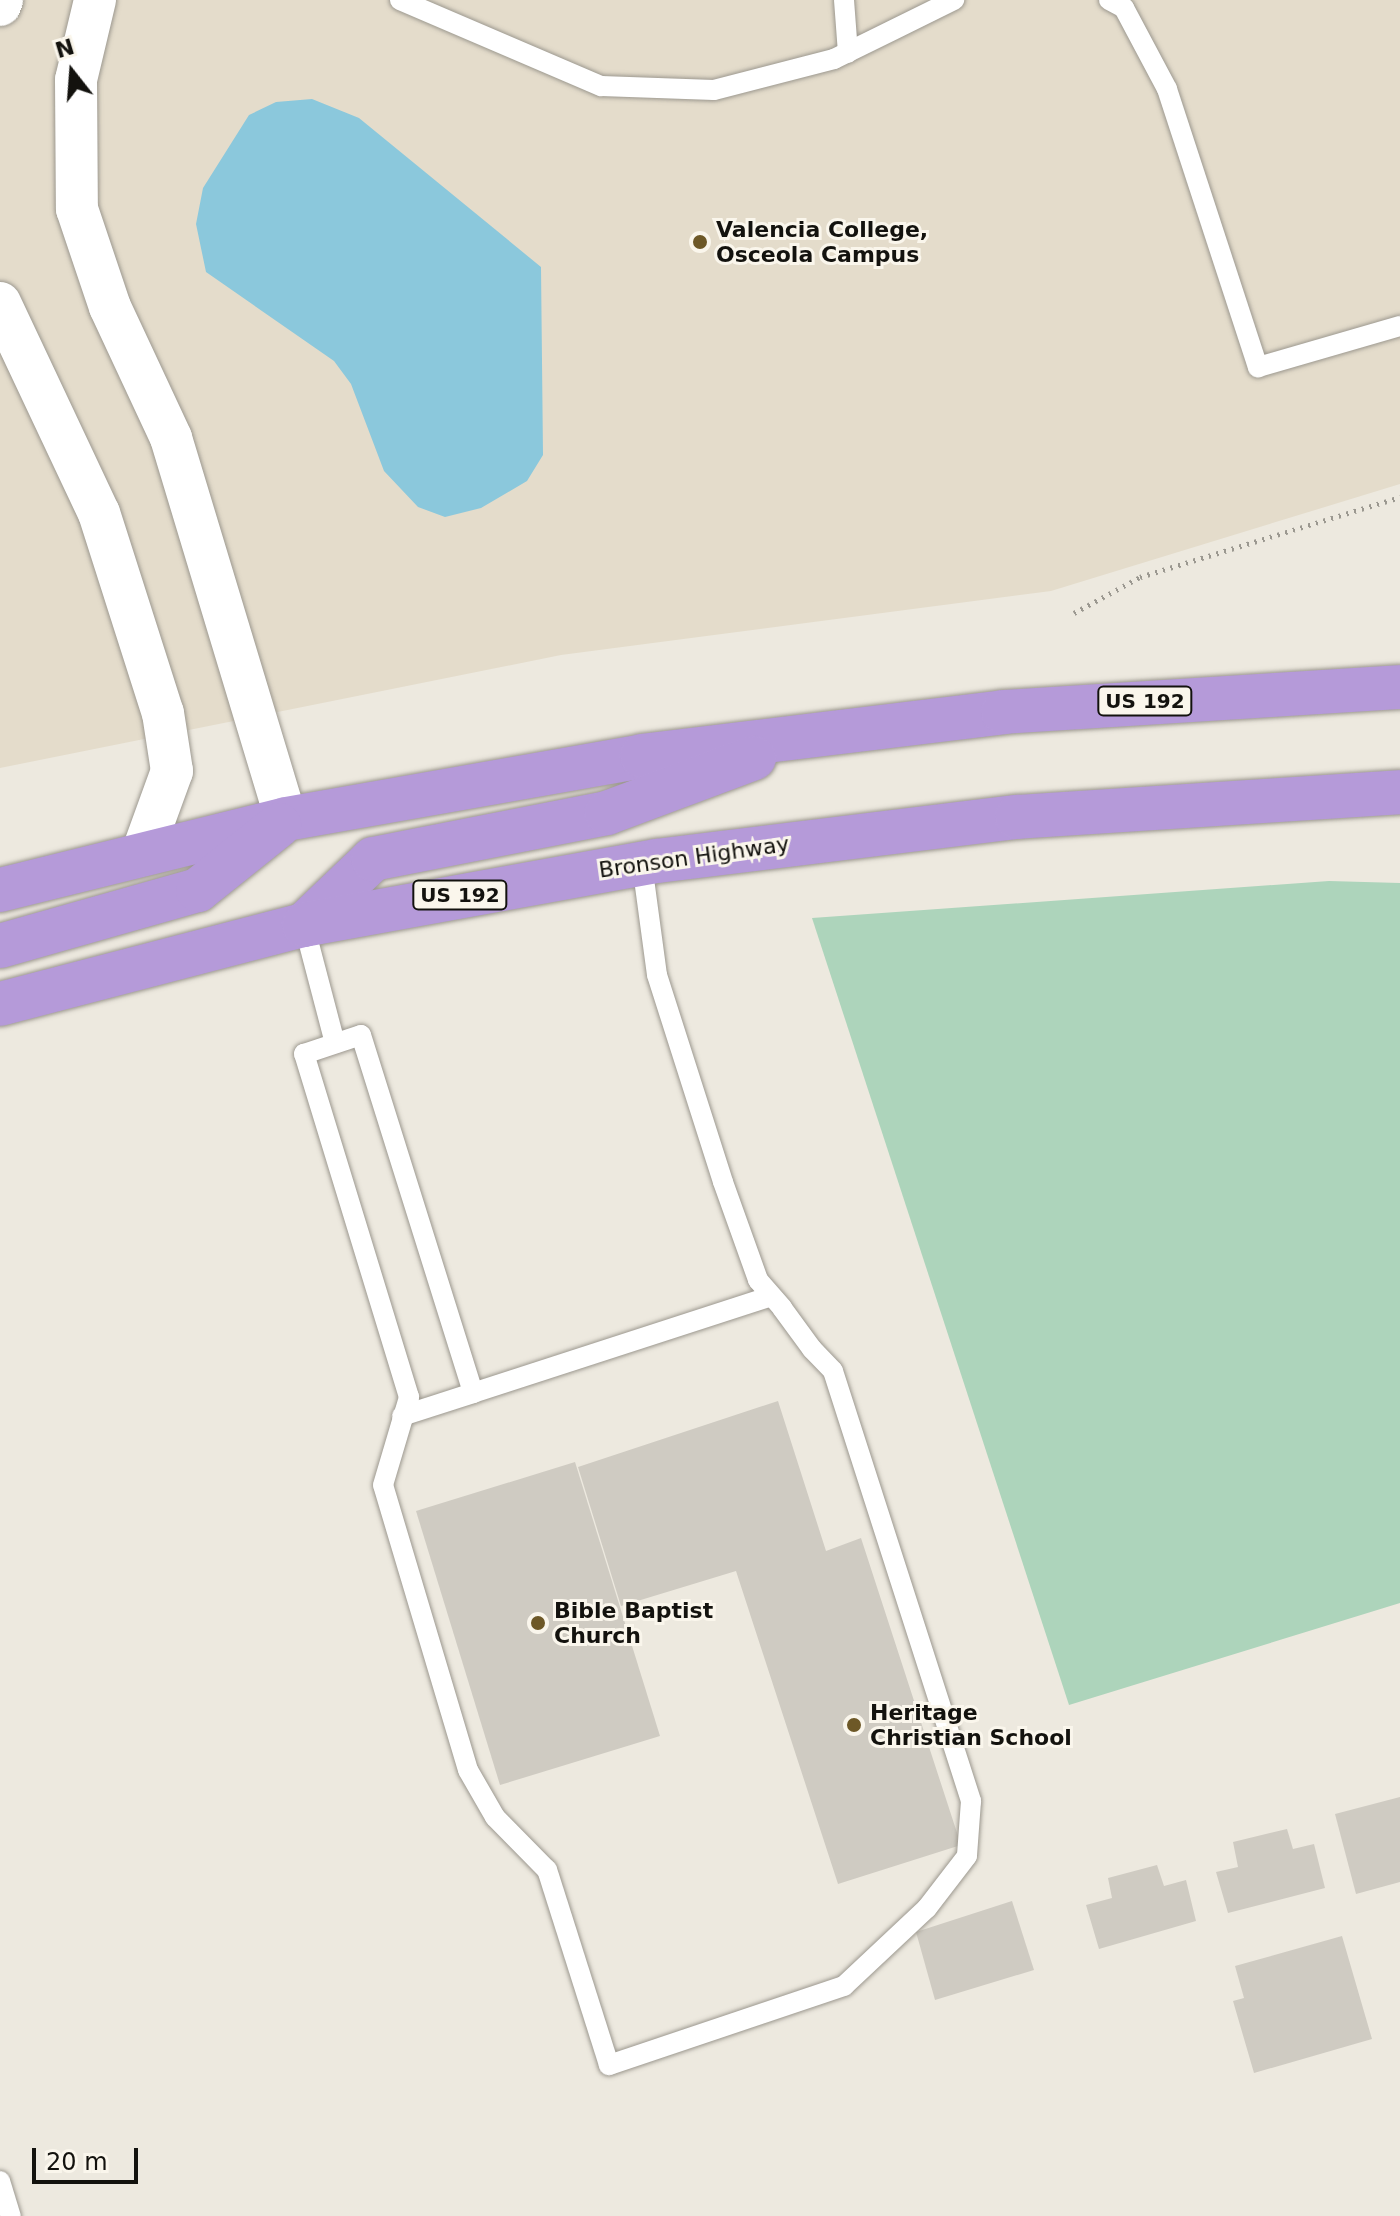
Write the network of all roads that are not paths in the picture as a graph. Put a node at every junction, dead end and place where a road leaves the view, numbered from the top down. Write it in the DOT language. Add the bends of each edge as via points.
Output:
graph roads {
  1 [pos="95,0"];
  2 [pos="400,0"];
  3 [pos="844,0"];
  4 [pos="954,0"];
  5 [pos="1109,0"];
  6 [pos="848,53"];
  7 [pos="0,303"];
  8 [pos="1400,326"];
  9 [pos="1400,687"];
  10 [pos="831,729"];
  11 [pos="1400,792"];
  12 [pos="286,819"];
  13 [pos="141,856"];
  14 [pos="642,864"];
  15 [pos="0,890"];
  16 [pos="304,925"];
  17 [pos="0,946"];
  18 [pos="0,1004"];
  19 [pos="335,1043"];
  20 [pos="771,1296"];
  21 [pos="473,1393"];
  22 [pos="402,1416"];
  23 [pos="0,2181"];
  24 [pos="11,2216"];
  1 -- 12 [label="street" via="76,80 77,209 110,307 171,438"];
  2 -- 6 [label="lane" via="601,86 714,90"];
  3 -- 6 [label="lane"];
  4 -- 6 [label="lane"];
  5 -- 8 [label="lane" via="1124,8 1167,89 1258,367"];
  7 -- 13 [label="street" via="99,513 163,713 172,771"];
  9 -- 10 [label="highway, US 192"];
  10 -- 12 [label="highway, US 192"];
  10 -- 16 [label="highway" via="607,813 373,859"];
  11 -- 14 [label="highway, Bronson Highway / US 192" via="1017,817"];
  12 -- 13 [label="highway, US 192"];
  12 -- 17 [label="highway" via="198,890"];
  13 -- 15 [label="highway, US 192"];
  14 -- 16 [label="highway, Bronson Highway / US 192"];
  14 -- 20 [label="lane" via="657,975 733,1210"];
  16 -- 18 [label="highway, Bronson Highway / US 192"];
  16 -- 19 [label="lane"];
  19 -- 21 [label="lane" via="361,1035"];
  19 -- 22 [label="lane" via="304,1054 392,1328 409,1397"];
  20 -- 21 [label="lane"];
  20 -- 22 [label="lane" via="833,1371 971,1801 967,1856 927,1908 844,1986 609,2065 547,1870 495,1817 468,1770 383,1485"];
  21 -- 22 [label="lane"];
  23 -- 24 [label="lane"];
}
